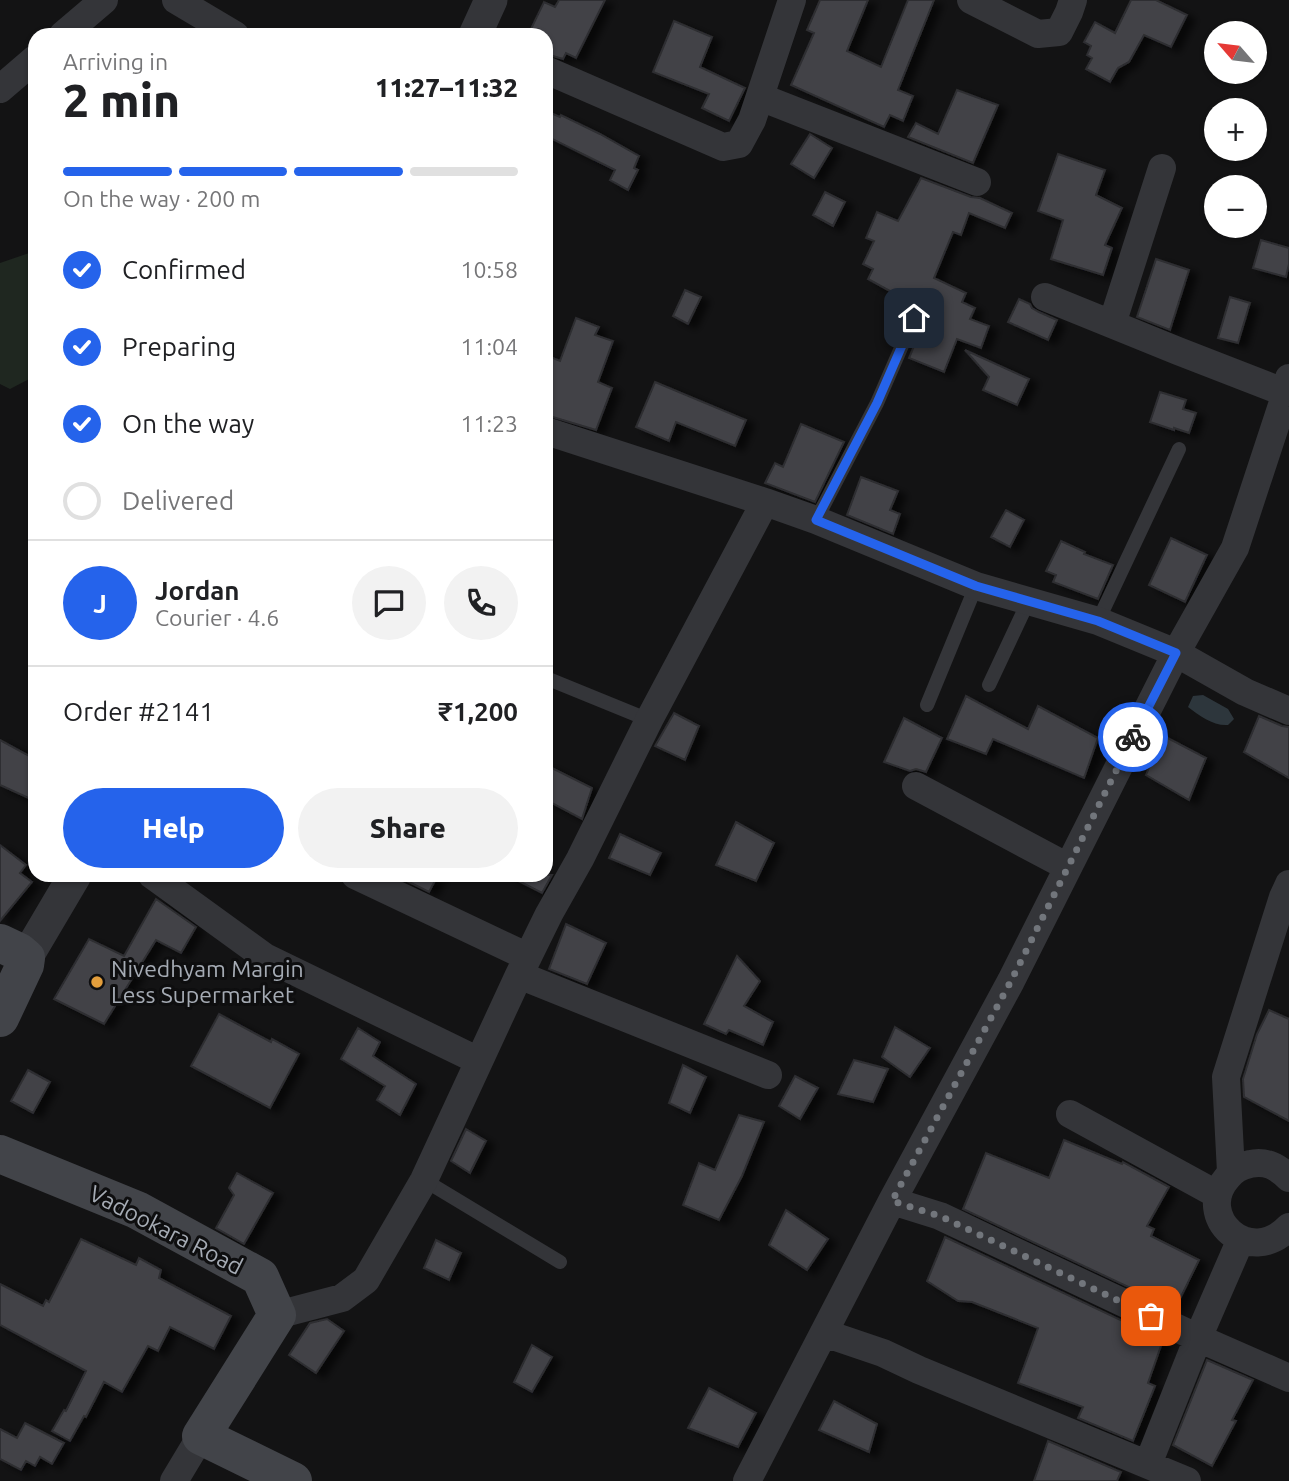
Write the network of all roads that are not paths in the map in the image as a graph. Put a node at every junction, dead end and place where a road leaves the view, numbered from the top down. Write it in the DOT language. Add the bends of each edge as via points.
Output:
graph roads {
  1 [pos="104,0"];
  2 [pos="176,0"];
  3 [pos="491,0"];
  4 [pos="792,0"];
  5 [pos="971,0"];
  6 [pos="1073,0"];
  7 [pos="71,28"];
  8 [pos="223,28"];
  9 [pos="478,28"];
  10 [pos="28,65"];
  11 [pos="553,73"];
  12 [pos="0,89"];
  13 [pos="760,97"];
  14 [pos="1162,167"];
  15 [pos="977,182"];
  16 [pos="1045,297"];
  17 [pos="914,318"];
  18 [pos="1112,324"];
  19 [pos="1288,385"];
  20 [pos="553,433"];
  21 [pos="1179,449"];
  22 [pos="765,502"];
  23 [pos="816,520"];
  24 [pos="976,586"];
  25 [pos="1028,602"];
  26 [pos="1098,621"];
  27 [pos="1176,653"];
  28 [pos="553,681"];
  29 [pos="989,685"];
  30 [pos="927,705"];
  31 [pos="1289,711"];
  32 [pos="649,720"];
  33 [pos="916,786"];
  34 [pos="1068,867"];
  35 [pos="69,882"];
  36 [pos="162,882"];
  37 [pos="368,882"];
  38 [pos="1289,884"];
  39 [pos="13,950"];
  40 [pos="523,966"];
  41 [pos="0,1018"];
  42 [pos="479,1061"];
  43 [pos="768,1075"];
  44 [pos="1070,1114"];
  45 [pos="0,1154"];
  46 [pos="1289,1178"];
  47 [pos="424,1180"];
  48 [pos="1224,1184"];
  49 [pos="892,1201"];
  50 [pos="1289,1228"];
  51 [pos="1241,1239"];
  52 [pos="560,1262"];
  53 [pos="277,1315"];
  54 [pos="824,1333"];
  55 [pos="1198,1338"];
  56 [pos="1289,1378"];
  57 [pos="201,1436"];
  58 [pos="1148,1464"];
  59 [pos="174,1481"];
  60 [pos="293,1481"];
  61 [pos="747,1481"];
  62 [pos="1187,1481"];
  1 -- 7 [label="street"];
  2 -- 8 [label="street"];
  3 -- 9 [label="street"];
  4 -- 13 [label="street"];
  5 -- 6 [label="street" via="1038,34 1059,32"];
  10 -- 12 [label="street"];
  11 -- 13 [label="street" via="723,147 739,144"];
  13 -- 15 [label="street"];
  14 -- 18 [label="street"];
  16 -- 18 [label="street"];
  17 -- 23 [label="lane" via="877,403"];
  18 -- 19 [label="street"];
  19 -- 27 [label="street" via="1235,548"];
  20 -- 22 [label="street"];
  21 -- 26 [label="lane"];
  22 -- 23 [label="street"];
  22 -- 32 [label="street"];
  23 -- 24 [label="street"];
  24 -- 25 [label="street"];
  24 -- 30 [label="lane"];
  25 -- 26 [label="street"];
  25 -- 29 [label="lane"];
  26 -- 27 [label="street"];
  27 -- 31 [label="street"];
  27 -- 34 [label="street"];
  28 -- 32 [label="lane"];
  32 -- 40 [label="street"];
  33 -- 34 [label="street"];
  34 -- 49 [label="street"];
  35 -- 39 [label="street"];
  36 -- 42 [label="street" via="265,957"];
  37 -- 40 [label="street"];
  38 -- 48 [label="street" via="1226,1077"];
  39 -- 41 [label="main road" via="25,965"];
  40 -- 42 [label="street"];
  40 -- 43 [label="street"];
  42 -- 47 [label="street"];
  44 -- 48 [label="street"];
  45 -- 53 [label="main road, Vadookara Road" via="137,1210 260,1278"];
  46 -- 48 [label="street" via="1269,1164 1255,1163 1242,1165"];
  47 -- 52 [label="lane"];
  47 -- 53 [label="street" via="366,1280 342,1298"];
  48 -- 51 [label="street" via="1218,1208 1221,1221"];
  49 -- 54 [label="street"];
  49 -- 55 [label="street" via="940,1216"];
  50 -- 51 [label="street" via="1267,1242"];
  51 -- 55 [label="street"];
  53 -- 57 [label="main road"];
  54 -- 58 [label="street" via="883,1353"];
  54 -- 61 [label="street"];
  55 -- 56 [label="street"];
  55 -- 58 [label="street"];
  57 -- 59 [label="street"];
  57 -- 60 [label="main road"];
  58 -- 62 [label="street"];
}
